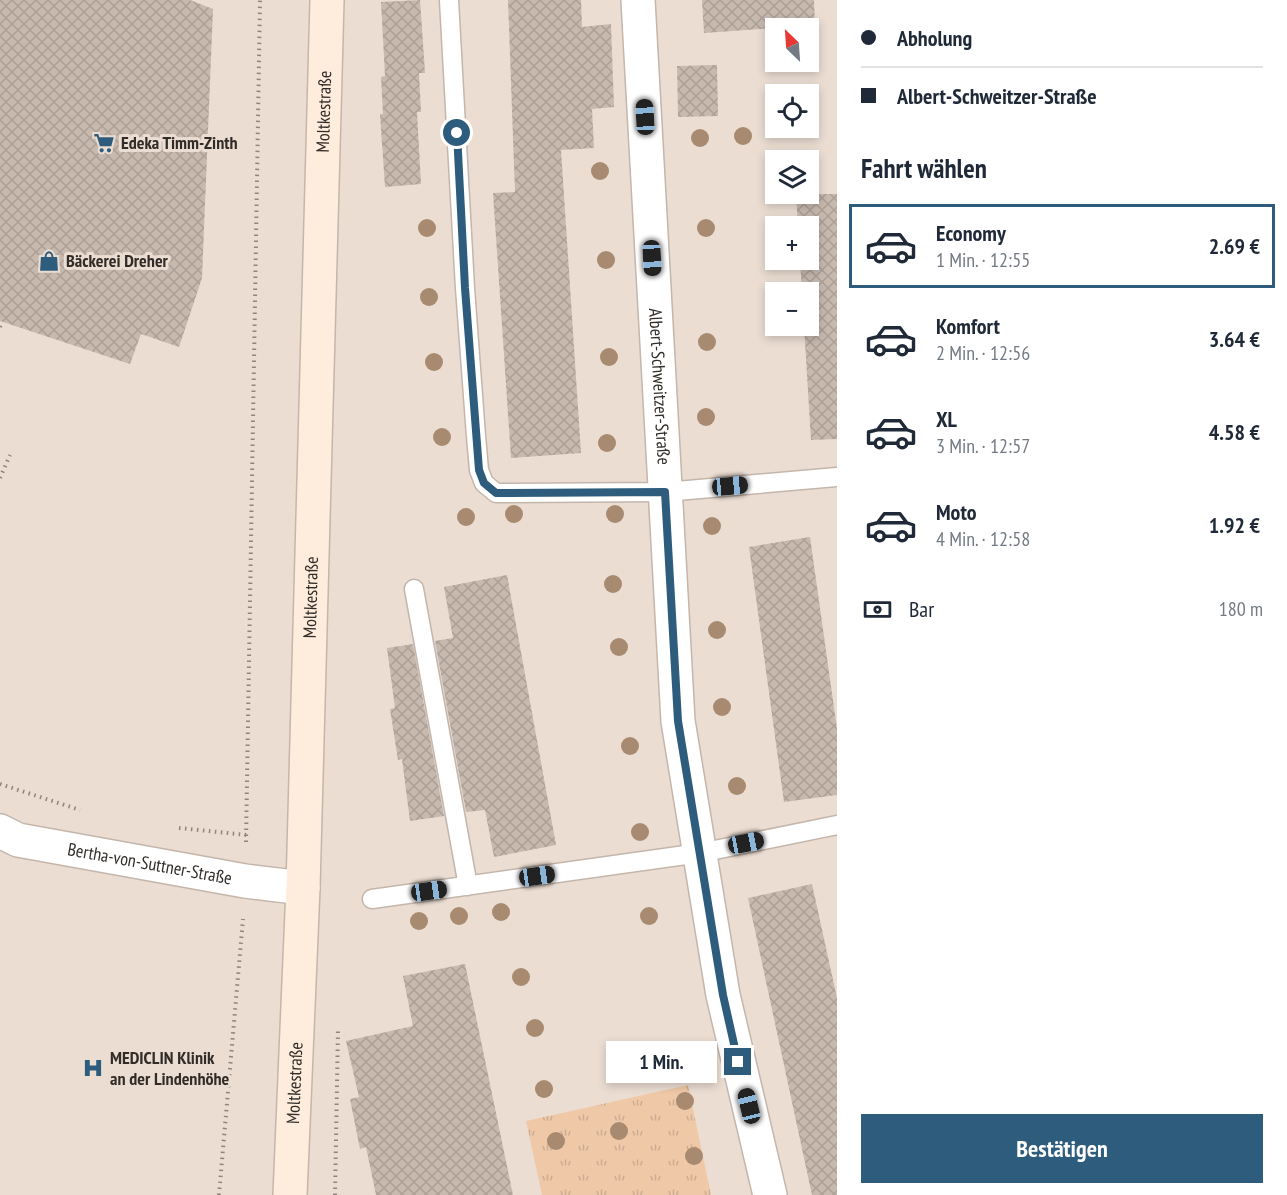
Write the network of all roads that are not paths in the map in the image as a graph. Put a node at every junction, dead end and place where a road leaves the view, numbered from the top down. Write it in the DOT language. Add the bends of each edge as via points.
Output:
graph roads {
  1 [pos="327,0"];
  2 [pos="449,0"];
  3 [pos="638,0"];
  4 [pos="837,477"];
  5 [pos="665,492"];
  6 [pos="414,590"];
  7 [pos="837,825"];
  8 [pos="0,831"];
  9 [pos="700,853"];
  10 [pos="468,886"];
  11 [pos="303,888"];
  12 [pos="372,899"];
  13 [pos="290,1195"];
  14 [pos="770,1195"];
  1 -- 11 [label="street, Moltkestraße"];
  2 -- 5 [label="lane" via="469,334 479,470 484,483 496,493"];
  3 -- 5 [label="street, Albert-Schweitzer-Straße"];
  4 -- 5 [label="lane"];
  5 -- 9 [label="street, Albert-Schweitzer-Straße" via="678,721"];
  6 -- 10 [label="lane"];
  7 -- 9 [label="lane"];
  8 -- 11 [label="street, Bertha-von-Suttner-Straße" via="18,840"];
  9 -- 10 [label="lane"];
  9 -- 14 [label="street, Albert-Schweitzer-Straße" via="723,995"];
  10 -- 12 [label="lane"];
  11 -- 13 [label="street, Moltkestraße"];
}
